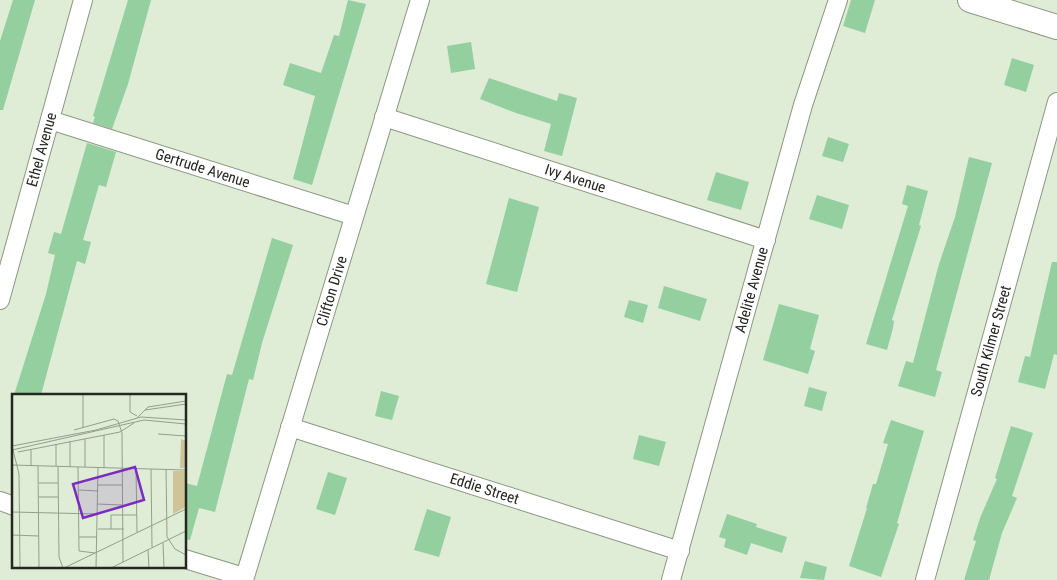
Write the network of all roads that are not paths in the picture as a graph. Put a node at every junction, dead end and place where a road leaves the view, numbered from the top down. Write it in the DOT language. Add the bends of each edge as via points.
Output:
graph roads {
  1 [pos="83,0"];
  2 [pos="420,0"];
  3 [pos="838,0"];
  4 [pos="970,0"];
  5 [pos="1057,27"];
  6 [pos="1057,102"];
  7 [pos="384,117"];
  8 [pos="50,120"];
  9 [pos="354,216"];
  10 [pos="766,240"];
  11 [pos="0,300"];
  12 [pos="290,427"];
  13 [pos="0,501"];
  14 [pos="12,505"];
  15 [pos="680,551"];
  16 [pos="186,559"];
  17 [pos="244,579"];
  18 [pos="671,580"];
  19 [pos="925,580"];
  1 -- 8 [label="street, Ethel Avenue"];
  2 -- 7 [label="street, Clifton Drive"];
  3 -- 10 [label="street, Adelite Avenue" via="803,105"];
  4 -- 5 [label="street"];
  6 -- 19 [label="street, South Kilmer Street"];
  7 -- 9 [label="street, Clifton Drive"];
  7 -- 10 [label="street, Ivy Avenue"];
  8 -- 9 [label="street, Gertrude Avenue"];
  8 -- 11 [label="street, Ethel Avenue"];
  9 -- 12 [label="street, Clifton Drive"];
  10 -- 15 [label="street, Adelite Avenue"];
  12 -- 15 [label="street, Eddie Street"];
  12 -- 17 [label="street, Clifton Drive"];
  13 -- 14 [label="street"];
  15 -- 18 [label="street, Adelite Avenue"];
  16 -- 17 [label="street"];
}
